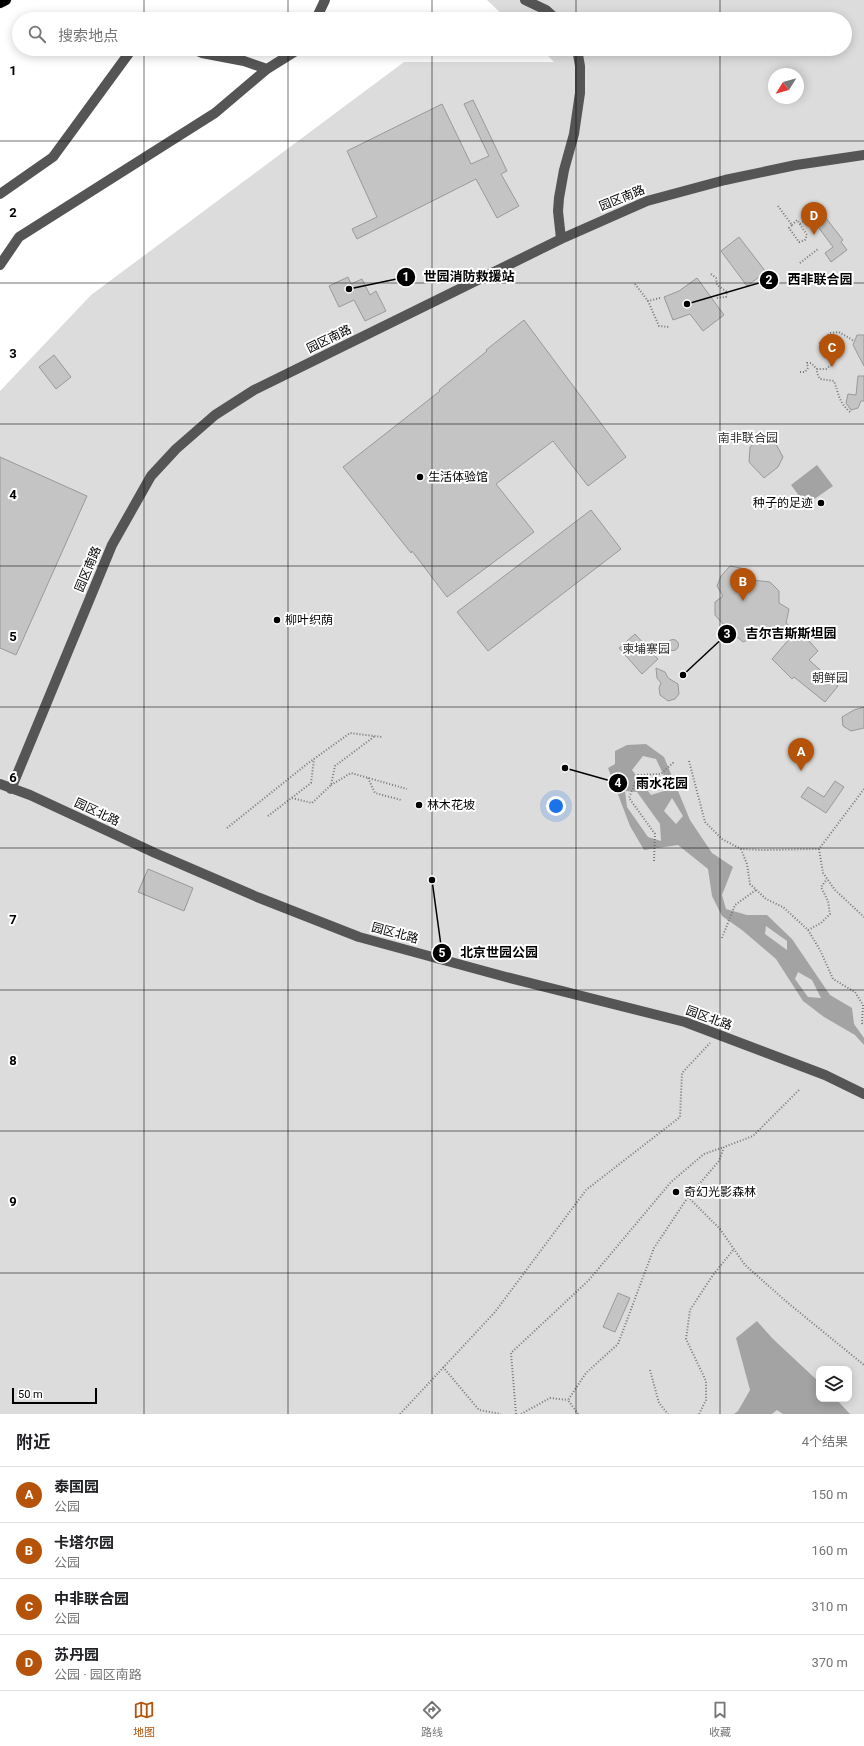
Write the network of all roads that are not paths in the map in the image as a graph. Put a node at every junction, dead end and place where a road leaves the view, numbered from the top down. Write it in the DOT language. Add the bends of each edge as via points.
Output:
graph roads {
  1 [pos="6,0"];
  2 [pos="325,0"];
  3 [pos="525,0"];
  4 [pos="0,3"];
  5 [pos="319,12"];
  6 [pos="548,12"];
  7 [pos="127,56"];
  8 [pos="220,56"];
  9 [pos="288,56"];
  10 [pos="578,56"];
  11 [pos="267,69"];
  12 [pos="864,155"];
  13 [pos="0,194"];
  14 [pos="561,239"];
  15 [pos="0,265"];
  16 [pos="0,784"];
  17 [pos="11,789"];
  18 [pos="864,1094"];
  1 -- 4 [label="main road"];
  2 -- 5 [label="street"];
  3 -- 6 [label="street"];
  7 -- 13 [label="street" via="53,157"];
  8 -- 11 [label="street" via="244,60"];
  9 -- 11 [label="street"];
  10 -- 14 [label="street" via="580,93 574,134 559,198"];
  11 -- 15 [label="street" via="215,113 19,237"];
  12 -- 14 [label="street, 园区南路" via="796,165 647,201"];
  14 -- 17 [label="street, 园区南路" via="254,390 215,415 176,449 151,476 113,542"];
  16 -- 17 [label="street, 园区北路"];
  17 -- 18 [label="street, 园区北路" via="30,795 229,885 359,937 685,1022 825,1075"];
}
